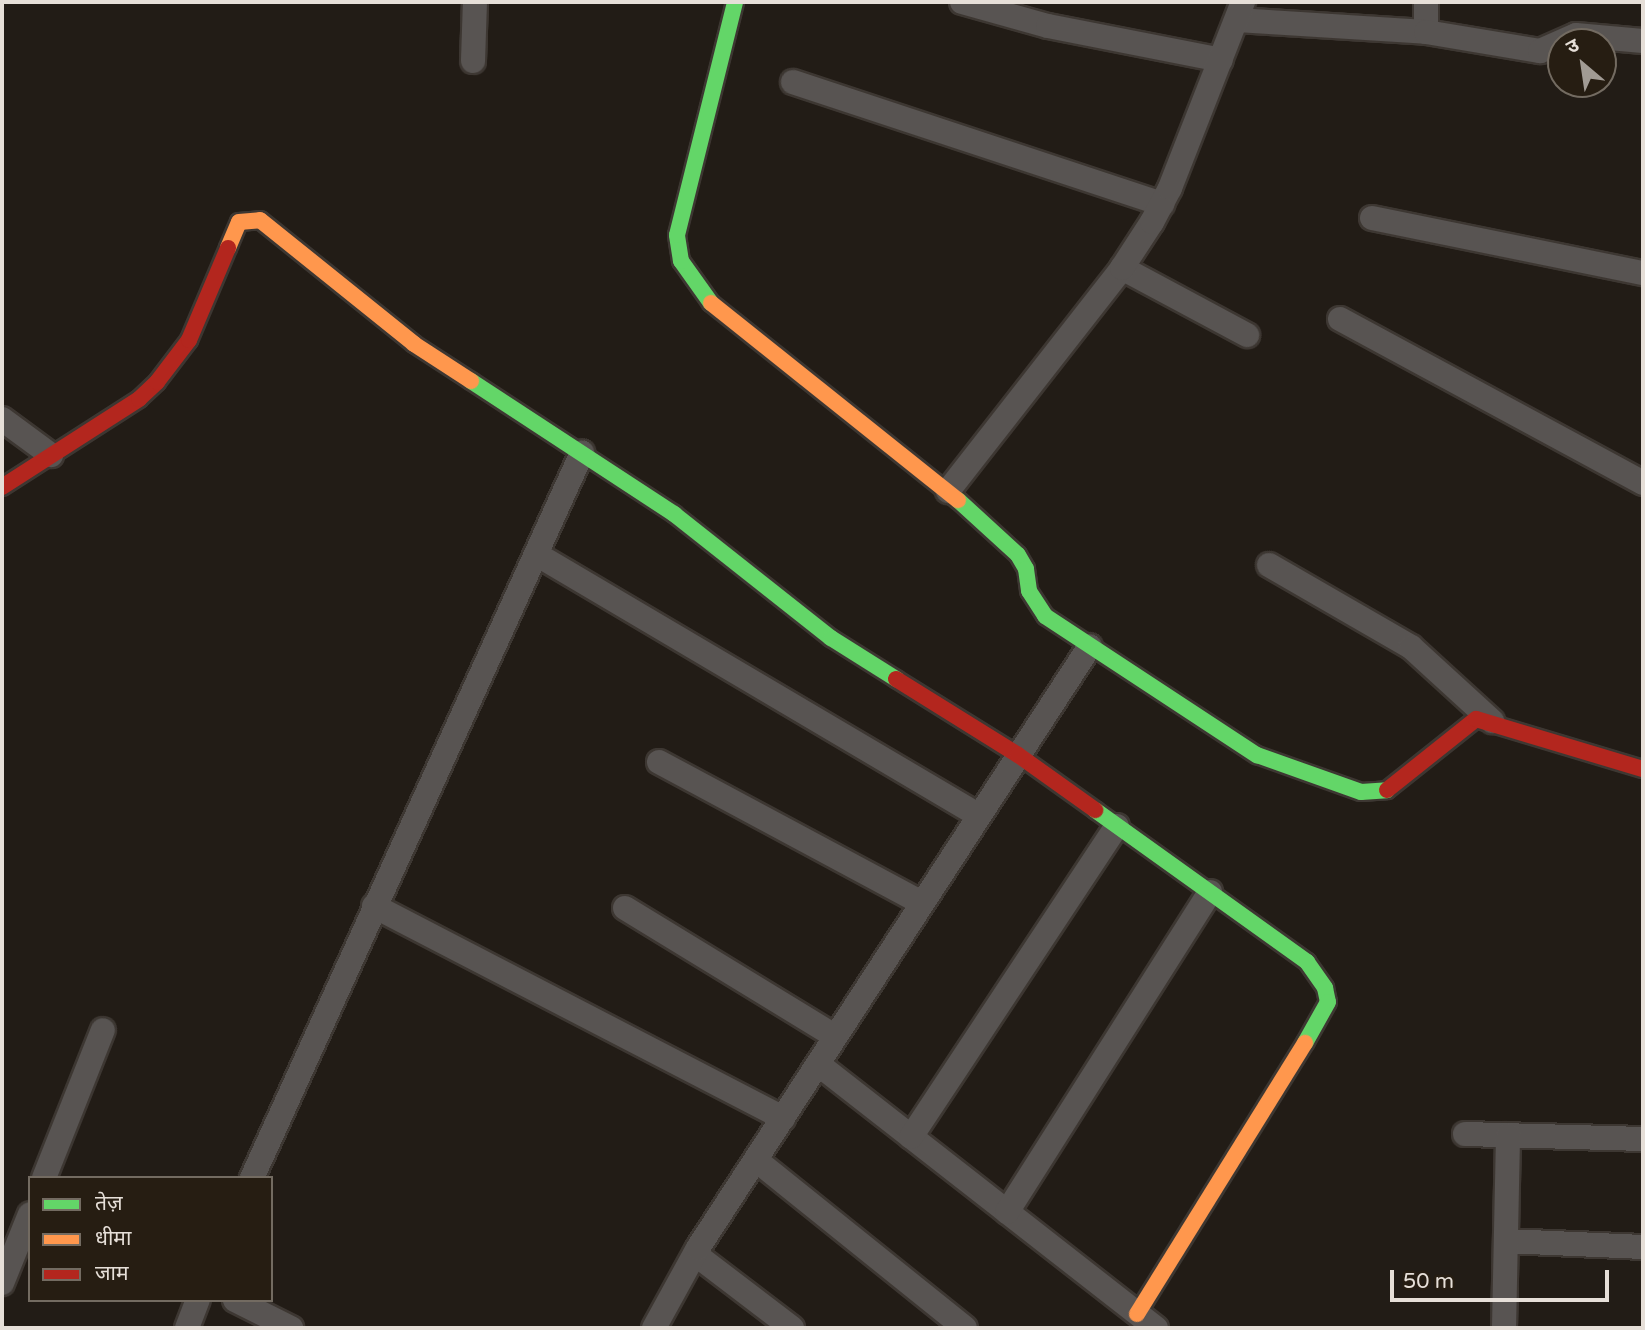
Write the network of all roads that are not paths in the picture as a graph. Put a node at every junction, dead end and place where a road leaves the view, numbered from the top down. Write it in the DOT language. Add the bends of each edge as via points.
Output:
graph roads {
  1 [pos="475,2"];
  2 [pos="735,2"];
  3 [pos="962,2"];
  4 [pos="1426,2"];
  5 [pos="1011,9"];
  6 [pos="1240,11"];
  7 [pos="1426,32"];
  8 [pos="1643,41"];
  9 [pos="1221,60"];
  10 [pos="473,61"];
  11 [pos="793,82"];
  12 [pos="1161,204"];
  13 [pos="1371,218"];
  14 [pos="1122,268"];
  15 [pos="1643,273"];
  16 [pos="1340,319"];
  17 [pos="1247,334"];
  18 [pos="2,419"];
  19 [pos="582,453"];
  20 [pos="51,455"];
  21 [pos="1643,483"];
  22 [pos="2,487"];
  23 [pos="948,491"];
  24 [pos="536,554"];
  25 [pos="1269,565"];
  26 [pos="1090,646"];
  27 [pos="1492,721"];
  28 [pos="1021,749"];
  29 [pos="659,762"];
  30 [pos="1643,769"];
  31 [pos="978,816"];
  32 [pos="1116,826"];
  33 [pos="1210,892"];
  34 [pos="922,903"];
  35 [pos="374,906"];
  36 [pos="625,908"];
  37 [pos="103,1030"];
  38 [pos="835,1036"];
  39 [pos="818,1064"];
  40 [pos="783,1118"];
  41 [pos="1465,1134"];
  42 [pos="1508,1135"];
  43 [pos="911,1138"];
  44 [pos="1643,1139"];
  45 [pos="756,1160"];
  46 [pos="45,1176"];
  47 [pos="253,1176"];
  48 [pos="1007,1212"];
  49 [pos="28,1219"];
  50 [pos="1506,1241"];
  51 [pos="1643,1247"];
  52 [pos="695,1254"];
  53 [pos="2,1283"];
  54 [pos="197,1302"];
  55 [pos="239,1302"];
  56 [pos="1147,1321"];
  57 [pos="187,1328"];
  58 [pos="290,1328"];
  59 [pos="654,1328"];
  60 [pos="792,1328"];
  61 [pos="965,1328"];
  62 [pos="1504,1328"];
  1 -- 10 [label="street"];
  2 -- 23 [label="street" via="677,235 681,261 710,302"];
  3 -- 5 [label="street"];
  4 -- 7 [label="street"];
  5 -- 9 [label="street"];
  6 -- 7 [label="street"];
  6 -- 9 [label="street"];
  7 -- 8 [label="street" via="1540,51 1576,34"];
  9 -- 12 [label="street"];
  11 -- 12 [label="street"];
  12 -- 14 [label="street"];
  13 -- 15 [label="street"];
  14 -- 17 [label="street"];
  14 -- 23 [label="street"];
  16 -- 21 [label="street"];
  18 -- 20 [label="street"];
  19 -- 20 [label="street" via="414,344 269,226 248,218 232,233 177,361 139,399"];
  19 -- 24 [label="street"];
  19 -- 28 [label="street" via="691,525 831,638"];
  20 -- 22 [label="street"];
  23 -- 26 [label="street" via="1018,555 1026,569 1029,591 1045,616"];
  24 -- 31 [label="street"];
  24 -- 35 [label="street"];
  25 -- 27 [label="street" via="1411,647"];
  26 -- 27 [label="street" via="1257,755 1361,792 1385,791 1461,727 1476,719"];
  26 -- 28 [label="street"];
  27 -- 30 [label="street"];
  28 -- 31 [label="street"];
  28 -- 32 [label="street"];
  29 -- 34 [label="street"];
  31 -- 34 [label="street"];
  32 -- 33 [label="street"];
  32 -- 43 [label="street"];
  33 -- 48 [label="street"];
  33 -- 56 [label="street" via="1307,962 1319,975 1328,1002"];
  34 -- 38 [label="street"];
  35 -- 40 [label="street"];
  35 -- 47 [label="street"];
  36 -- 38 [label="street"];
  37 -- 46 [label="street"];
  38 -- 39 [label="street"];
  39 -- 40 [label="street"];
  39 -- 43 [label="street"];
  40 -- 45 [label="street"];
  41 -- 42 [label="street"];
  42 -- 44 [label="street"];
  42 -- 50 [label="street"];
  43 -- 48 [label="street"];
  45 -- 52 [label="street"];
  45 -- 61 [label="street"];
  48 -- 56 [label="street"];
  49 -- 53 [label="street"];
  50 -- 51 [label="street"];
  50 -- 62 [label="street"];
  52 -- 59 [label="street"];
  52 -- 60 [label="street"];
  54 -- 57 [label="street"];
  55 -- 58 [label="street"];
}
